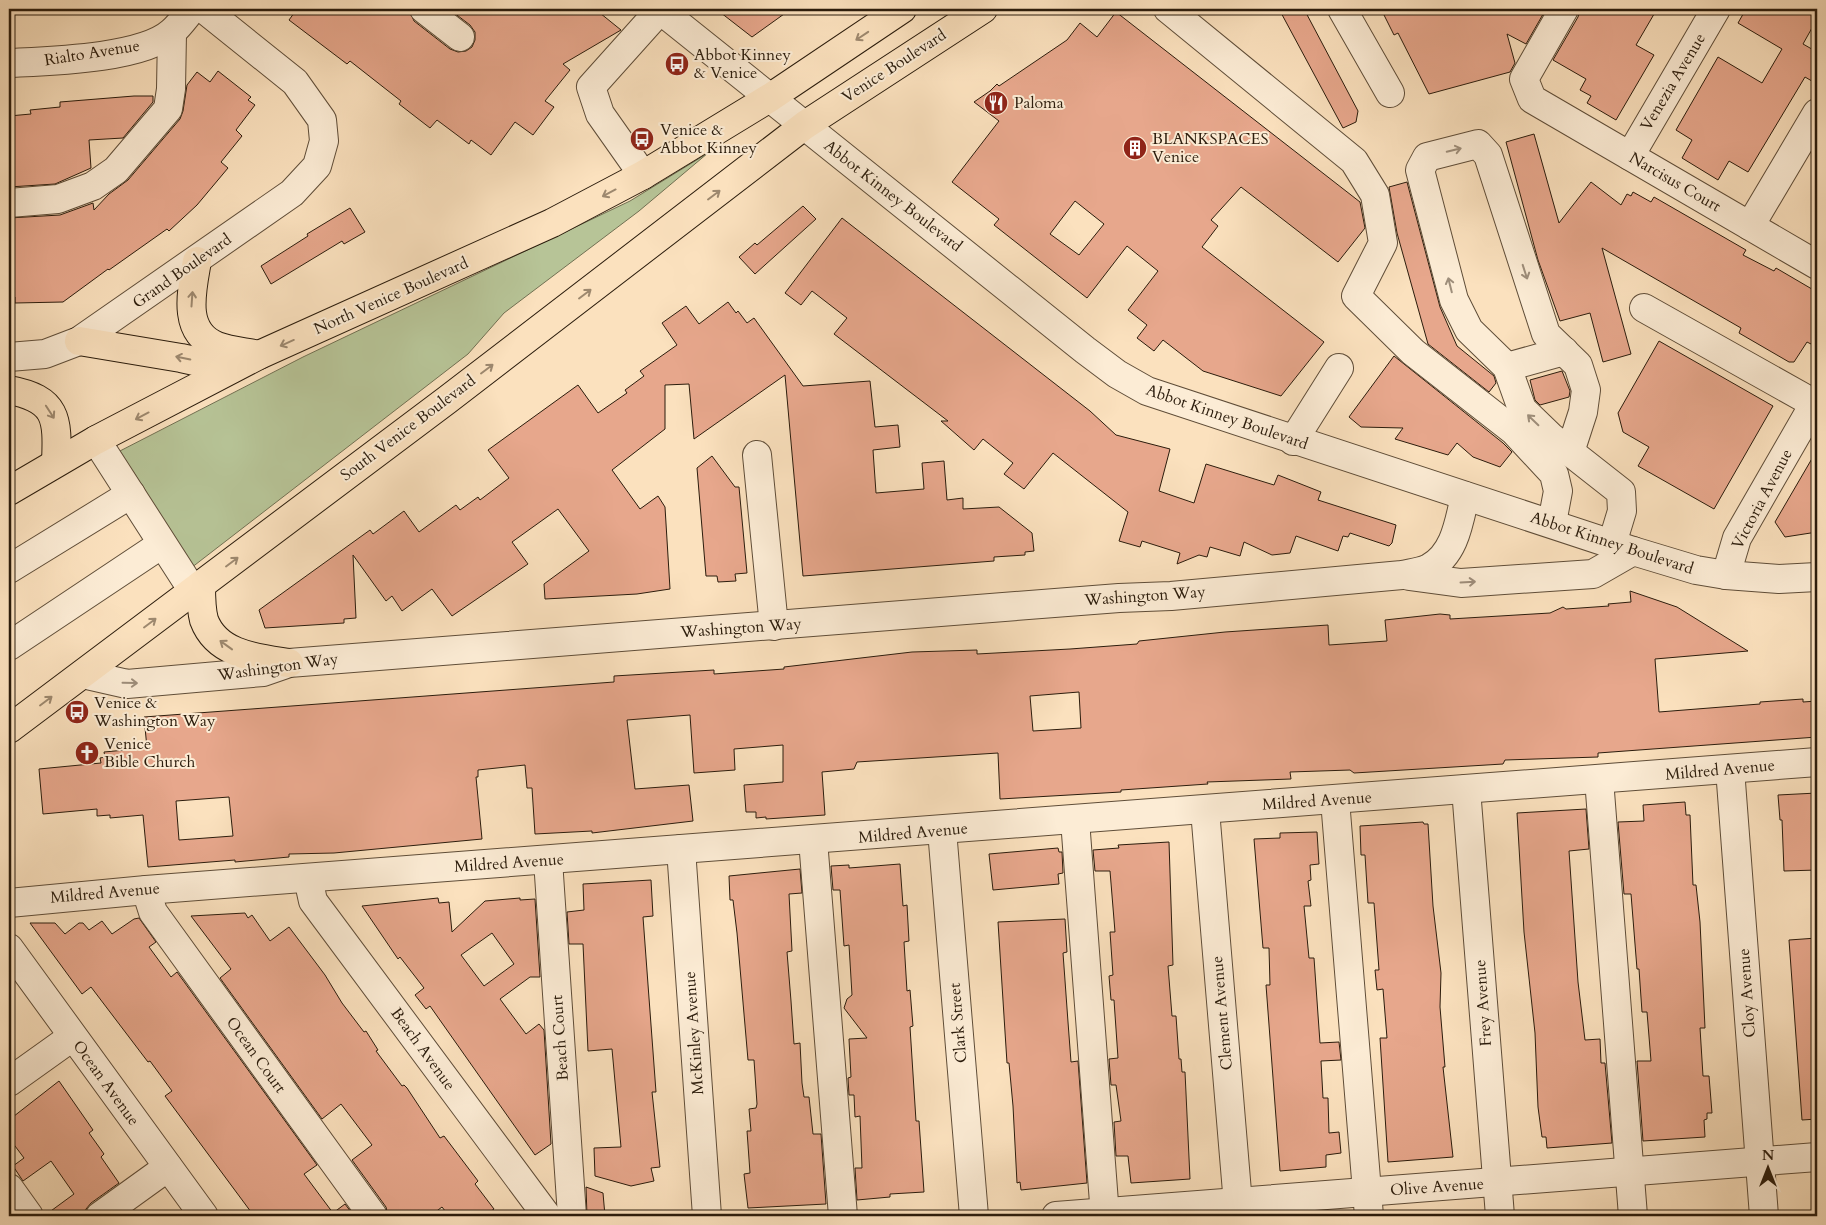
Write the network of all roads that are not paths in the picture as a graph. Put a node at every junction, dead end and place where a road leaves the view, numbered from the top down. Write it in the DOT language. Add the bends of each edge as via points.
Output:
graph roads {
  1 [pos="192,9"];
  2 [pos="204,9"];
  3 [pos="424,9"];
  4 [pos="659,9"];
  5 [pos="902,9"];
  6 [pos="983,9"];
  7 [pos="1168,9"];
  8 [pos="1342,9"];
  9 [pos="1564,9"];
  10 [pos="1716,9"];
  11 [pos="172,33"];
  12 [pos="460,37"];
  13 [pos="9,63"];
  14 [pos="1390,93"];
  15 [pos="771,97"];
  16 [pos="1817,114"];
  17 [pos="805,125"];
  18 [pos="1630,156"];
  19 [pos="643,175"];
  20 [pos="9,202"];
  21 [pos="1750,226"];
  22 [pos="197,260"];
  23 [pos="1817,265"];
  24 [pos="1644,308"];
  25 [pos="79,341"];
  26 [pos="1564,351"];
  27 [pos="259,355"];
  28 [pos="9,357"];
  29 [pos="1507,367"];
  30 [pos="1339,368"];
  31 [pos="231,370"];
  32 [pos="9,390"];
  33 [pos="1816,402"];
  34 [pos="96,440"];
  35 [pos="1293,441"];
  36 [pos="1570,452"];
  37 [pos="757,455"];
  38 [pos="56,462"];
  39 [pos="9,491"];
  40 [pos="131,494"];
  41 [pos="1465,496"];
  42 [pos="1552,523"];
  43 [pos="162,544"];
  44 [pos="1622,548"];
  45 [pos="9,569"];
  46 [pos="1402,575"];
  47 [pos="1726,575"];
  48 [pos="1817,577"];
  49 [pos="197,588"];
  50 [pos="774,626"];
  51 [pos="9,646"];
  52 [pos="288,663"];
  53 [pos="82,674"];
  54 [pos="9,728"];
  55 [pos="1817,762"];
  56 [pos="1730,769"];
  57 [pos="1599,779"];
  58 [pos="1466,789"];
  59 [pos="1336,800"];
  60 [pos="1205,810"];
  61 [pos="1074,820"];
  62 [pos="942,830"];
  63 [pos="813,840"];
  64 [pos="681,850"];
  65 [pos="548,860"];
  66 [pos="308,878"];
  67 [pos="146,890"];
  68 [pos="9,903"];
  69 [pos="9,948"];
  70 [pos="72,1037"];
  71 [pos="9,1082"];
  72 [pos="1817,1157"];
  73 [pos="1759,1162"];
  74 [pos="168,1167"];
  75 [pos="1629,1172"];
  76 [pos="1497,1182"];
  77 [pos="9,1188"];
  78 [pos="1368,1204"];
  79 [pos="1238,1209"];
  80 [pos="1105,1214"];
  81 [pos="29,1216"];
  82 [pos="100,1216"];
  83 [pos="204,1216"];
  84 [pos="373,1216"];
  85 [pos="547,1216"];
  86 [pos="572,1216"];
  87 [pos="707,1216"];
  88 [pos="843,1216"];
  89 [pos="974,1216"];
  90 [pos="1056,1216"];
  91 [pos="1500,1216"];
  92 [pos="1632,1216"];
  93 [pos="1764,1216"];
  1 -- 11 [label="street, Rialto Avenue"];
  2 -- 22 [label="street, Grand Boulevard" via="295,82 322,120 324,141 318,166 292,192"];
  3 -- 12 [label="street"];
  4 -- 15 [label="street, Abbot Kinney Boulevard"];
  4 -- 19 [label="street" via="591,87 600,114"];
  5 -- 15 [label="main road, one-way"];
  6 -- 17 [label="main road, Venice Boulevard"];
  7 -- 42 [label="street" via="1354,160 1375,195 1383,243 1356,296 1413,352 1514,431 1554,474 1558,490"];
  8 -- 14 [label="street"];
  9 -- 18 [label="street, Narcisus Court" via="1524,79 1532,99"];
  10 -- 18 [label="street, Venezia Avenue"];
  11 -- 13 [label="street, Rialto Avenue" via="135,50"];
  11 -- 20 [label="street" via="168,109 116,170 93,186 58,199"];
  15 -- 17 [label="street, Abbot Kinney Boulevard"];
  15 -- 19 [label="main road, North Venice Boulevard"];
  16 -- 21 [label="street"];
  17 -- 35 [label="street, Abbot Kinney Boulevard" via="1117,374 1147,391"];
  49 -- 17 [label="main road, South Venice Boulevard, one-way"];
  18 -- 21 [label="street, Narcisus Court"];
  19 -- 27 [label="main road, North Venice Boulevard, one-way" via="552,223"];
  21 -- 23 [label="street, Narcisus Court"];
  22 -- 25 [label="street, Grand Boulevard"];
  27 -- 22 [label="main road, one-way" via="218,346 202,336 191,316"];
  24 -- 33 [label="street"];
  25 -- 28 [label="street, Grand Boulevard" via="45,354"];
  31 -- 25 [label="main road, one-way" via="182,358"];
  26 -- 29 [label="street"];
  29 -- 26 [label="street, one-way" via="1469,330 1454,300 1420,170 1427,157 1478,144 1488,155 1546,334"];
  26 -- 36 [label="street" via="1578,365 1586,390 1583,412"];
  27 -- 31 [label="main road, North Venice Boulevard"];
  36 -- 29 [label="street, one-way" via="1522,409"];
  30 -- 35 [label="street"];
  31 -- 34 [label="main road, North Venice Boulevard, one-way"];
  32 -- 38 [label="main road, one-way" via="29,394 43,402 54,418 58,429"];
  33 -- 47 [label="street, Victoria Avenue" via="1737,538"];
  34 -- 38 [label="main road, North Venice Boulevard"];
  34 -- 40 [label="street"];
  35 -- 41 [label="street, Abbot Kinney Boulevard"];
  36 -- 44 [label="street" via="1621,492"];
  37 -- 50 [label="street"];
  38 -- 39 [label="main road, North Venice Boulevard"];
  40 -- 43 [label="street"];
  40 -- 45 [label="street"];
  41 -- 42 [label="street, Abbot Kinney Boulevard"];
  41 -- 46 [label="street, Washington Way" via="1456,532 1445,556 1428,569"];
  42 -- 44 [label="street, Abbot Kinney Boulevard"];
  43 -- 49 [label="street"];
  43 -- 51 [label="street"];
  46 -- 44 [label="street, Washington Way, one-way" via="1461,583 1594,574"];
  44 -- 47 [label="street, Abbot Kinney Boulevard" via="1696,570"];
  46 -- 50 [label="street, Washington Way"];
  47 -- 48 [label="street, Abbot Kinney Boulevard" via="1779,579"];
  52 -- 49 [label="main road, one-way" via="226,648 204,619"];
  53 -- 49 [label="main road, South Venice Boulevard, one-way"];
  50 -- 52 [label="street, Washington Way"];
  53 -- 52 [label="street, Washington Way, one-way" via="127,684 263,672"];
  54 -- 53 [label="main road, South Venice Boulevard, one-way"];
  55 -- 56 [label="street, Mildred Avenue"];
  56 -- 57 [label="street, Mildred Avenue"];
  56 -- 73 [label="street, Cloy Avenue"];
  57 -- 58 [label="street, Mildred Avenue"];
  57 -- 75 [label="street"];
  58 -- 59 [label="street, Mildred Avenue"];
  58 -- 76 [label="street, Frey Avenue"];
  59 -- 60 [label="street, Mildred Avenue"];
  59 -- 78 [label="street"];
  60 -- 61 [label="street, Mildred Avenue"];
  60 -- 79 [label="street, Clement Avenue"];
  61 -- 62 [label="street, Mildred Avenue"];
  61 -- 80 [label="street"];
  62 -- 63 [label="street, Mildred Avenue"];
  62 -- 89 [label="street, Clark Street"];
  63 -- 64 [label="street, Mildred Avenue"];
  63 -- 88 [label="street"];
  64 -- 65 [label="street, Mildred Avenue"];
  64 -- 87 [label="street, McKinley Avenue"];
  65 -- 66 [label="street, Mildred Avenue"];
  65 -- 86 [label="street, Beach Court"];
  66 -- 67 [label="street, Mildred Avenue"];
  66 -- 85 [label="street, Beach Avenue" via="313,901"];
  67 -- 68 [label="street, Mildred Avenue"];
  67 -- 84 [label="street, Ocean Court" via="154,912"];
  69 -- 70 [label="street, Ocean Avenue"];
  70 -- 71 [label="street"];
  70 -- 74 [label="street, Ocean Avenue"];
  72 -- 73 [label="street, Olive Avenue"];
  73 -- 75 [label="street, Olive Avenue"];
  73 -- 93 [label="street, Cloy Avenue"];
  74 -- 82 [label="street"];
  74 -- 83 [label="street, Ocean Avenue"];
  75 -- 76 [label="street, Olive Avenue"];
  75 -- 92 [label="street"];
  76 -- 78 [label="street, Olive Avenue"];
  76 -- 91 [label="street, Frey Avenue"];
  77 -- 81 [label="street"];
  78 -- 79 [label="street, Olive Avenue"];
  79 -- 80 [label="street, Olive Avenue"];
  80 -- 90 [label="street, Olive Avenue"];
}
